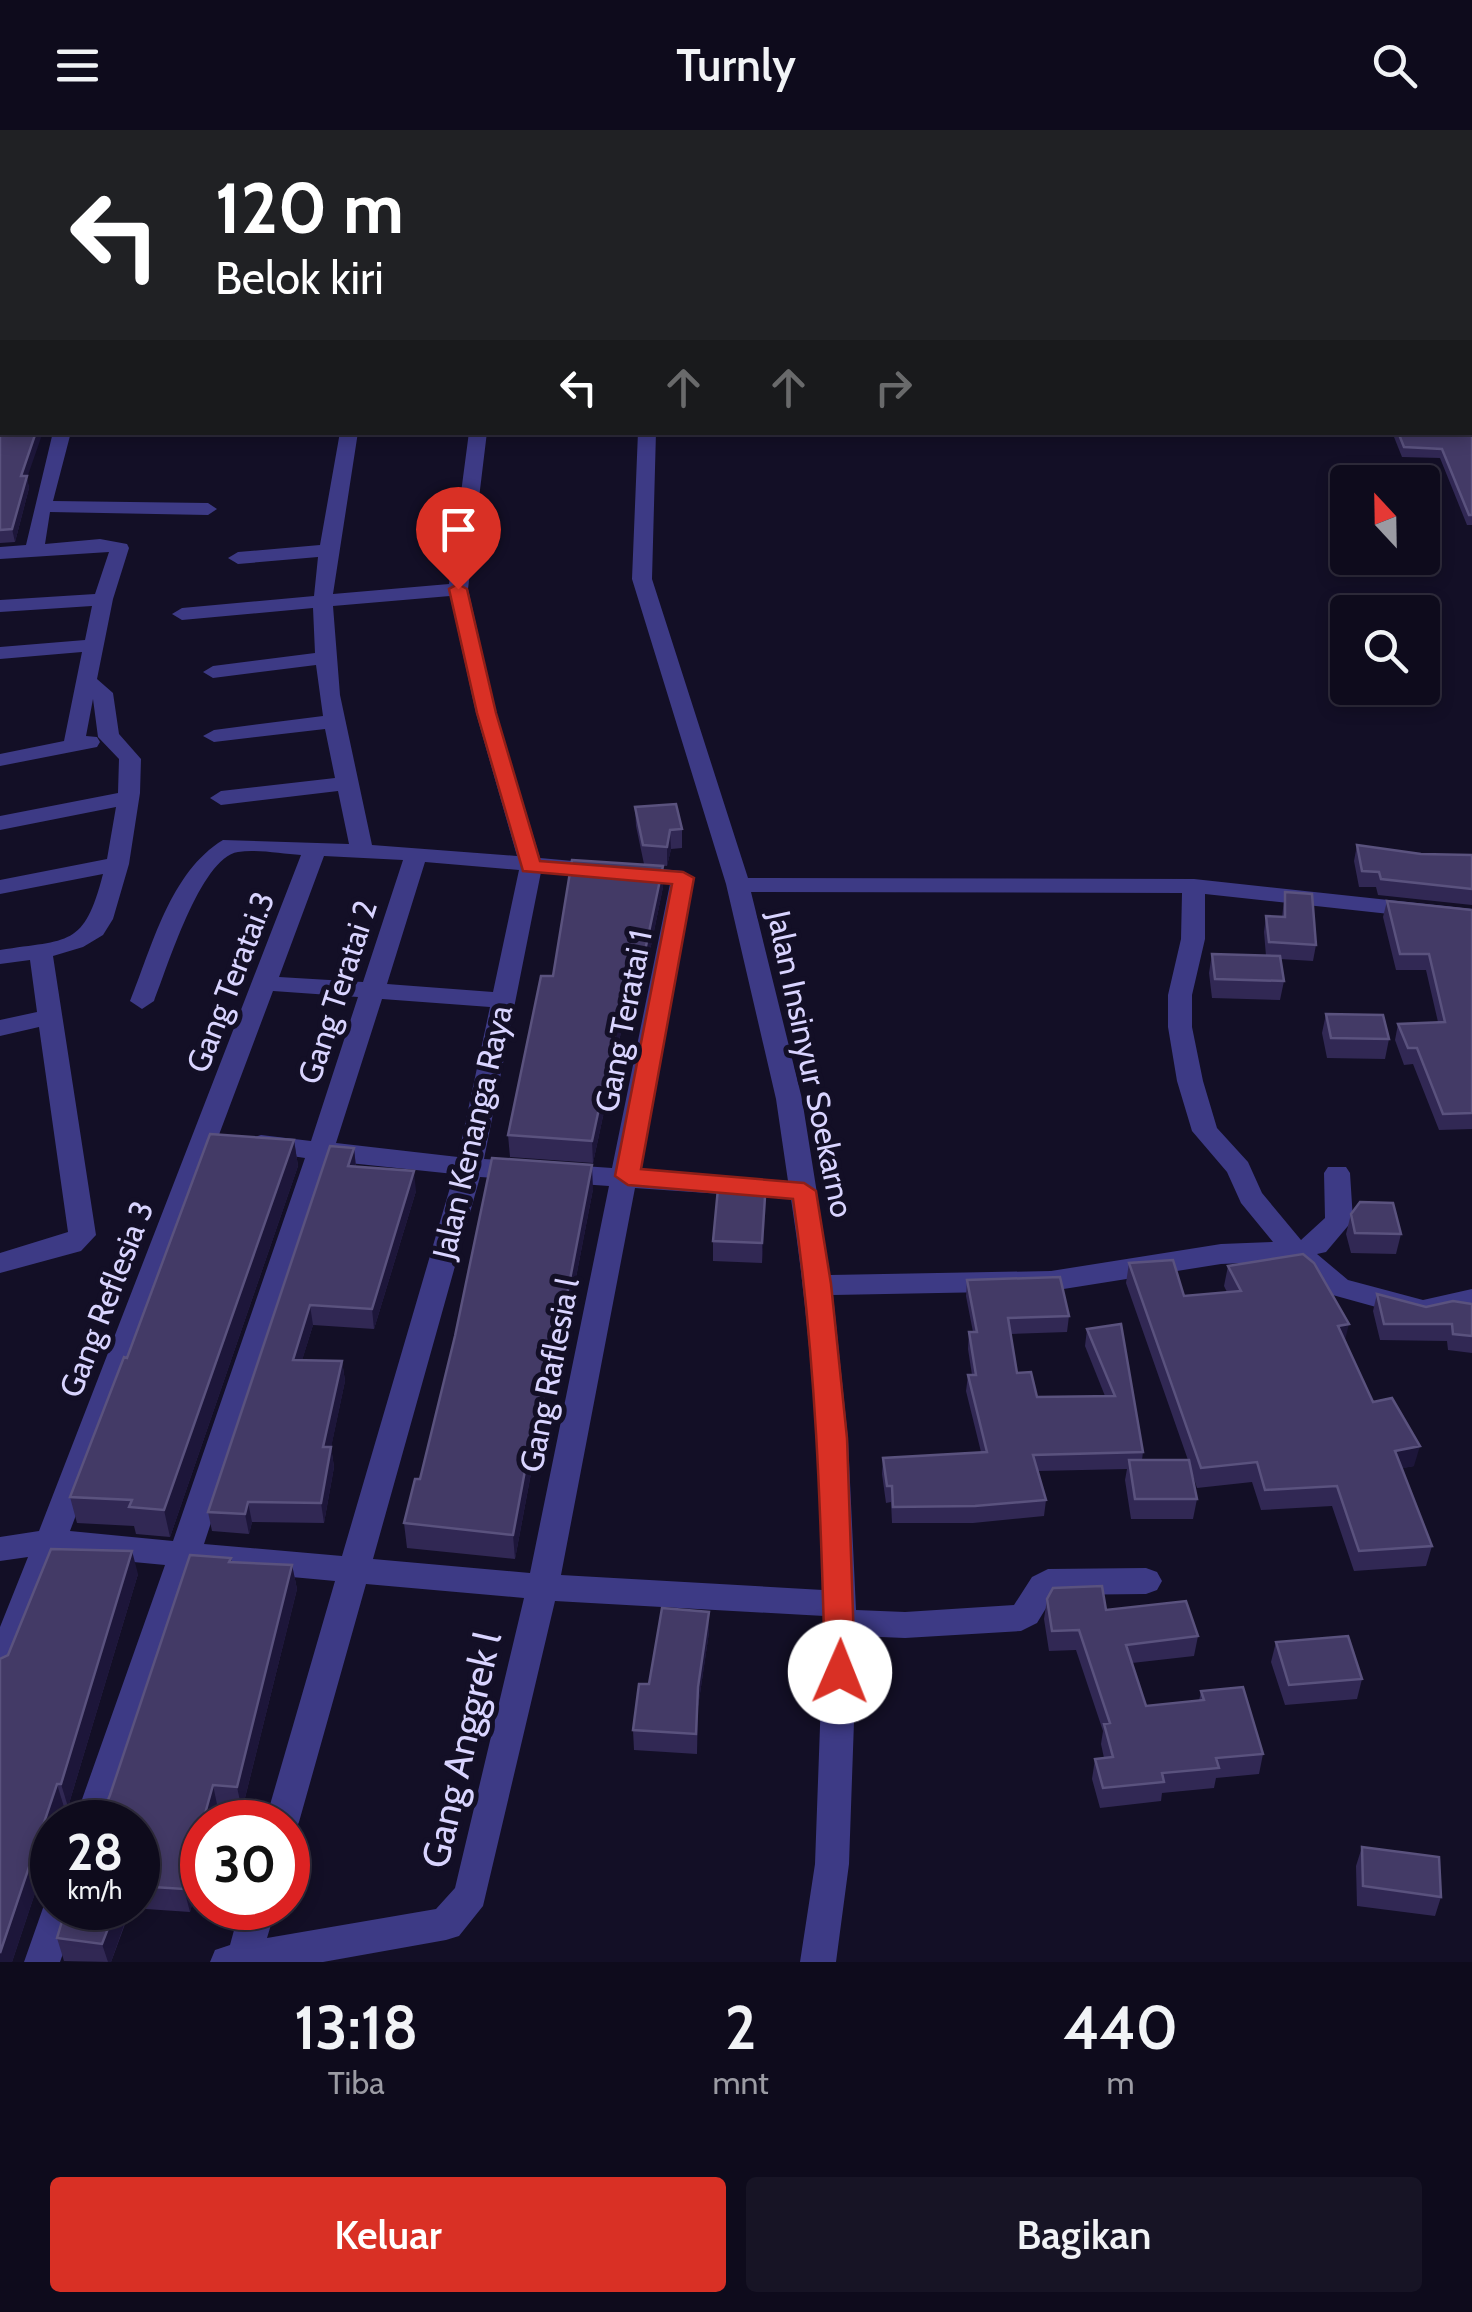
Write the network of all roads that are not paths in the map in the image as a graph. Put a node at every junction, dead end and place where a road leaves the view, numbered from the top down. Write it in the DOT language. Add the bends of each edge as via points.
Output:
graph roads {
  1 [pos="0,198"];
  2 [pos="0,211"];
  3 [pos="61,435"];
  4 [pos="348,435"];
  5 [pos="478,435"];
  6 [pos="647,435"];
  7 [pos="42,506"];
  8 [pos="208,509"];
  9 [pos="36,550"];
  10 [pos="328,550"];
  11 [pos="0,553"];
  12 [pos="238,558"];
  13 [pos="458,589"];
  14 [pos="103,599"];
  15 [pos="322,602"];
  16 [pos="0,606"];
  17 [pos="182,614"];
  18 [pos="96,645"];
  19 [pos="0,654"];
  20 [pos="327,658"];
  21 [pos="213,672"];
  22 [pos="88,682"];
  23 [pos="336,721"];
  24 [pos="214,736"];
  25 [pos="109,737"];
  26 [pos="74,745"];
  27 [pos="0,760"];
  28 [pos="349,783"];
  29 [pos="128,798"];
  30 [pos="221,798"];
  31 [pos="0,823"];
  32 [pos="315,849"];
  33 [pos="362,851"];
  34 [pos="416,854"];
  35 [pos="118,864"];
  36 [pos="531,866"];
  37 [pos="750,885"];
  38 [pos="1194,886"];
  39 [pos="0,887"];
  40 [pos="1472,916"];
  41 [pos="40,949"];
  42 [pos="0,958"];
  43 [pos="263,983"];
  44 [pos="372,993"];
  45 [pos="503,1000"];
  46 [pos="142,1001"];
  47 [pos="48,1018"];
  48 [pos="0,1028"];
  49 [pos="224,1140"];
  50 [pos="318,1150"];
  51 [pos="469,1167"];
  52 [pos="1338,1173"];
  53 [pos="628,1176"];
  54 [pos="804,1191"];
  55 [pos="1296,1251"];
  56 [pos="0,1262"];
  57 [pos="843,1284"];
  58 [pos="1472,1299"];
  59 [pos="50,1542"];
  60 [pos="0,1549"];
  61 [pos="186,1555"];
  62 [pos="352,1567"];
  63 [pos="1146,1581"];
  64 [pos="542,1587"];
  65 [pos="850,1616"];
  66 [pos="0,1667"];
  67 [pos="99,1800"];
  68 [pos="288,1800"];
  69 [pos="54,1930"];
  70 [pos="249,1930"];
  71 [pos="236,1960"];
  72 [pos="42,1962"];
  73 [pos="818,1962"];
  1 -- 2 [label="street"];
  3 -- 7 [label="street"];
  4 -- 10 [label="street"];
  5 -- 13 [label="street, Jalan Kenanga Raya"];
  6 -- 37 [label="street, Jalan Insinyur Soekarno" via="642,579"];
  7 -- 8 [label="street"];
  7 -- 9 [label="street"];
  9 -- 11 [label="street"];
  9 -- 14 [label="street" via="120,548"];
  10 -- 12 [label="street"];
  10 -- 15 [label="street"];
  13 -- 15 [label="street"];
  13 -- 36 [label="street, Jalan Kenanga Raya"];
  14 -- 16 [label="street"];
  14 -- 18 [label="street"];
  15 -- 17 [label="street"];
  15 -- 20 [label="street"];
  18 -- 19 [label="street"];
  18 -- 22 [label="street"];
  20 -- 21 [label="street"];
  20 -- 23 [label="street"];
  22 -- 25 [label="street" via="103,693"];
  22 -- 26 [label="street"];
  23 -- 24 [label="street"];
  23 -- 28 [label="street"];
  25 -- 26 [label="street"];
  25 -- 29 [label="street" via="128,754"];
  26 -- 27 [label="street"];
  28 -- 30 [label="street"];
  28 -- 33 [label="street"];
  29 -- 31 [label="street"];
  29 -- 35 [label="street"];
  32 -- 33 [label="street"];
  32 -- 43 [label="street, Gang Teratai.3"];
  32 -- 46 [label="street" via="217,850 192,886"];
  33 -- 34 [label="street"];
  34 -- 36 [label="street"];
  34 -- 44 [label="street, Gang Teratai 2"];
  35 -- 39 [label="street"];
  35 -- 41 [label="street" via="97,929"];
  36 -- 45 [label="street, Jalan Kenanga Raya"];
  36 -- 53 [label="street, Gang Teratai 1" via="683,878"];
  37 -- 38 [label="street"];
  37 -- 54 [label="street, Jalan Insinyur Soekarno"];
  38 -- 40 [label="street"];
  38 -- 55 [label="street" via="1180,1028 1200,1120"];
  41 -- 42 [label="street"];
  41 -- 47 [label="street"];
  43 -- 44 [label="street"];
  43 -- 49 [label="street, Gang Teratai.3"];
  44 -- 45 [label="street"];
  44 -- 50 [label="street, Gang Teratai 2"];
  45 -- 51 [label="street, Jalan Kenanga Raya"];
  47 -- 48 [label="street"];
  47 -- 56 [label="street" via="82,1235 71,1244"];
  49 -- 50 [label="street"];
  49 -- 59 [label="street, Gang Reflesia 3"];
  50 -- 51 [label="street"];
  50 -- 61 [label="street, Gang Teratai 2"];
  51 -- 53 [label="street"];
  51 -- 62 [label="street, Jalan Kenanga Raya"];
  52 -- 55 [label="street" via="1340,1220 1316,1245"];
  53 -- 54 [label="street"];
  53 -- 64 [label="street, Gang Raflesia l"];
  54 -- 57 [label="street, Jalan Insinyur Soekarno"];
  55 -- 57 [label="street" via="1204,1256 1051,1281"];
  55 -- 58 [label="street" via="1339,1287 1396,1304 1424,1310"];
  57 -- 65 [label="street, Jalan Insinyur Soekarno" via="833,1438"];
  59 -- 60 [label="street"];
  59 -- 61 [label="street"];
  59 -- 66 [label="street, Gang Reflesia 3"];
  61 -- 62 [label="street"];
  61 -- 67 [label="street, Gang Teratai 2"];
  62 -- 64 [label="street"];
  62 -- 68 [label="street, Jalan Kenanga Raya"];
  63 -- 65 [label="street" via="1048,1582 1021,1618 905,1625"];
  64 -- 65 [label="street"];
  64 -- 71 [label="street, Gang Anggrek l" via="471,1895 446,1924"];
  65 -- 73 [label="street, Jalan Insinyur Soekarno"];
  69 -- 72 [label="street"];
  70 -- 71 [label="street"];
}
